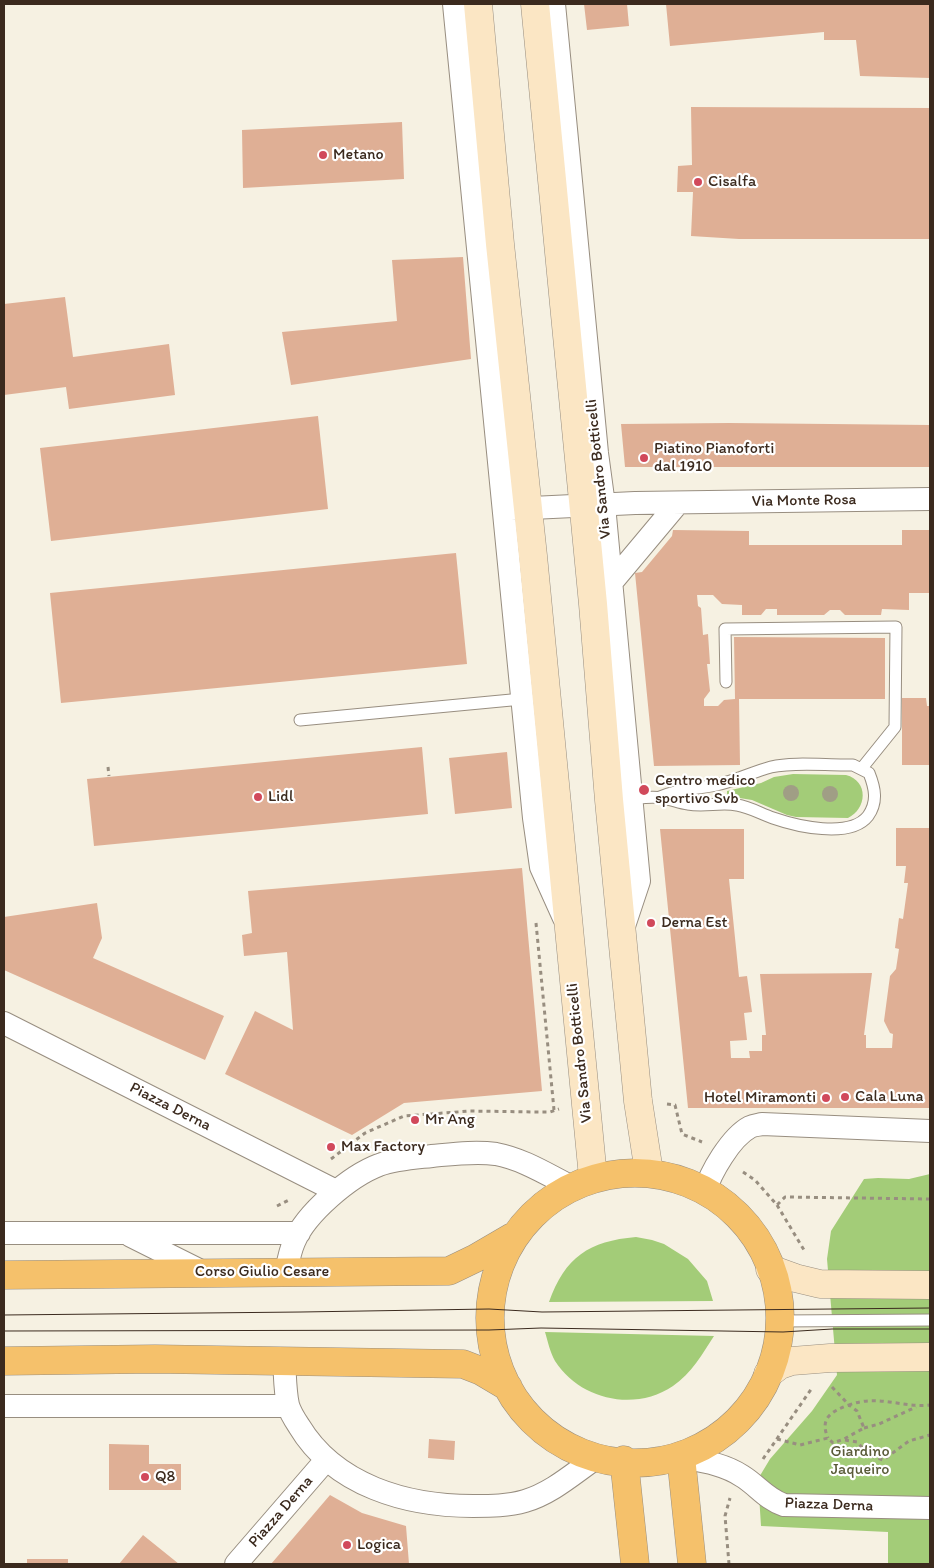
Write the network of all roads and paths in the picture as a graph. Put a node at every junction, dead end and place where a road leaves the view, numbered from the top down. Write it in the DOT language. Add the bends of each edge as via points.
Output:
graph roads {
  1 [pos="454,4"];
  2 [pos="478,4"];
  3 [pos="535,4"];
  4 [pos="554,4"];
  5 [pos="930,499"];
  6 [pos="678,503"];
  7 [pos="594,505"];
  8 [pos="516,508"];
  9 [pos="611,583"];
  10 [pos="726,682"];
  11 [pos="522,699"];
  12 [pos="300,720"];
  13 [pos="108,767"];
  14 [pos="862,768"];
  15 [pos="109,776"];
  16 [pos="660,797"];
  17 [pos="631,799"];
  18 [pos="536,919"];
  19 [pos="568,928"];
  20 [pos="622,932"];
  21 [pos="4,1023"];
  22 [pos="554,1110"];
  23 [pos="536,1112"];
  24 [pos="930,1131"];
  25 [pos="324,1165"];
  26 [pos="649,1172"];
  27 [pos="582,1182"];
  28 [pos="336,1190"];
  29 [pos="705,1192"];
  30 [pos="785,1197"];
  31 [pos="930,1199"];
  32 [pos="777,1205"];
  33 [pos="4,1233"];
  34 [pos="298,1233"];
  35 [pos="128,1234"];
  36 [pos="512,1237"];
  37 [pos="806,1253"];
  38 [pos="770,1269"];
  39 [pos="203,1272"];
  40 [pos="286,1272"];
  41 [pos="4,1275"];
  42 [pos="930,1285"];
  43 [pos="930,1320"];
  44 [pos="780,1321"];
  45 [pos="930,1357"];
  46 [pos="284,1360"];
  47 [pos="4,1361"];
  48 [pos="768,1374"];
  49 [pos="816,1381"];
  50 [pos="827,1381"];
  51 [pos="508,1387"];
  52 [pos="850,1404"];
  53 [pos="930,1405"];
  54 [pos="4,1406"];
  55 [pos="288,1406"];
  56 [pos="918,1406"];
  57 [pos="864,1428"];
  58 [pos="930,1434"];
  59 [pos="828,1438"];
  60 [pos="778,1439"];
  61 [pos="844,1440"];
  62 [pos="681,1457"];
  63 [pos="596,1458"];
  64 [pos="326,1460"];
  65 [pos="624,1460"];
  66 [pos="748,1481"];
  67 [pos="930,1508"];
  68 [pos="236,1564"];
  69 [pos="634,1564"];
  70 [pos="692,1564"];
  71 [pos="728,1564"];
  1 -- 8 [label="street, Via Sandro Botticelli"];
  2 -- 8 [label="main road, Via Sandro Botticelli" via="500,244"];
  3 -- 7 [label="main road, Via Sandro Botticelli"];
  4 -- 7 [label="street, Via Sandro Botticelli" via="597,453"];
  5 -- 6 [label="street, Via Monte Rosa"];
  6 -- 7 [label="street, Via Monte Rosa"];
  6 -- 9 [label="street"];
  7 -- 8 [label="street, Via Monte Rosa"];
  7 -- 9 [label="street, Via Sandro Botticelli"];
  7 -- 20 [label="main road, Via Sandro Botticelli"];
  8 -- 11 [label="street, Via Sandro Botticelli"];
  8 -- 19 [label="main road, Via Sandro Botticelli"];
  9 -- 17 [label="street, Via Sandro Botticelli"];
  10 -- 14 [label="lane" via="725,629 896,627 895,727"];
  11 -- 12 [label="lane"];
  11 -- 19 [label="street, Via Sandro Botticelli" via="541,866"];
  13 -- 15 [label="path"];
  14 -- 16 [label="lane" via="844,765 771,767 738,780 674,791"];
  14 -- 16 [label="lane" via="874,786 873,809 855,825 838,828 790,824 738,805 688,804"];
  16 -- 17 [label="lane"];
  17 -- 20 [label="street, Via Sandro Botticelli" via="639,881"];
  18 -- 22 [label="path"];
  19 -- 27 [label="main road, Via Sandro Botticelli"];
  20 -- 26 [label="main road, Via Sandro Botticelli" via="638,1101"];
  21 -- 28 [label="street, Piazza Derna"];
  23 -- 25 [label="path" via="470,1111 404,1116 365,1132"];
  24 -- 29 [label="street" via="762,1124 750,1128 731,1146 712,1172"];
  26 -- 27 [label="main road, Piazza Derna"];
  26 -- 29 [label="main road, Piazza Derna"];
  27 -- 28 [label="street" via="497,1154 467,1153 404,1159 379,1165"];
  27 -- 36 [label="main road, Piazza Derna" via="538,1209"];
  28 -- 34 [label="street"];
  29 -- 38 [label="main road, Piazza Derna" via="725,1204 740,1220"];
  30 -- 31 [label="path"];
  32 -- 37 [label="path"];
  33 -- 35 [label="street"];
  34 -- 35 [label="street"];
  34 -- 40 [label="street"];
  35 -- 39 [label="street"];
  36 -- 40 [label="main road, Corso Giulio Cesare" via="449,1271"];
  36 -- 51 [label="main road, Piazza Derna" via="496,1269 488,1320 496,1361"];
  38 -- 42 [label="main road" via="820,1284"];
  38 -- 44 [label="main road, Piazza Derna" via="779,1296"];
  39 -- 40 [label="main road, Corso Giulio Cesare"];
  39 -- 41 [label="main road, Corso Giulio Cesare"];
  43 -- 44 [label="lane"];
  44 -- 48 [label="main road, Piazza Derna" via="778,1344"];
  45 -- 48 [label="main road" via="792,1361"];
  46 -- 47 [label="main road"];
  46 -- 51 [label="main road" via="463,1364"];
  46 -- 55 [label="street"];
  48 -- 62 [label="main road, Piazza Derna" via="756,1399 738,1422 695,1452"];
  49 -- 60 [label="path"];
  50 -- 52 [label="path"];
  51 -- 63 [label="main road, Piazza Derna" via="550,1435"];
  52 -- 56 [label="path" via="863,1400"];
  52 -- 57 [label="path" via="857,1411"];
  52 -- 59 [label="path" via="838,1408 826,1420 824,1429"];
  53 -- 56 [label="path"];
  54 -- 55 [label="street"];
  55 -- 64 [label="street" via="307,1438"];
  56 -- 57 [label="path"];
  57 -- 61 [label="path"];
  58 -- 61 [label="path" via="908,1441 883,1460 869,1455 857,1442"];
  59 -- 60 [label="path" via="800,1445"];
  59 -- 61 [label="path" via="834,1443"];
  60 -- 66 [label="path"];
  62 -- 65 [label="main road, Piazza Derna"];
  62 -- 66 [label="street, Piazza Derna" via="709,1462"];
  62 -- 70 [label="main road"];
  63 -- 64 [label="street" via="544,1494 493,1506 454,1506 401,1498 370,1486"];
  63 -- 65 [label="main road, Piazza Derna"];
  64 -- 68 [label="street, Piazza Derna"];
  65 -- 69 [label="main road"];
  66 -- 67 [label="street, Piazza Derna" via="771,1500 784,1505"];
  66 -- 71 [label="path" via="730,1499 725,1516"];
}
